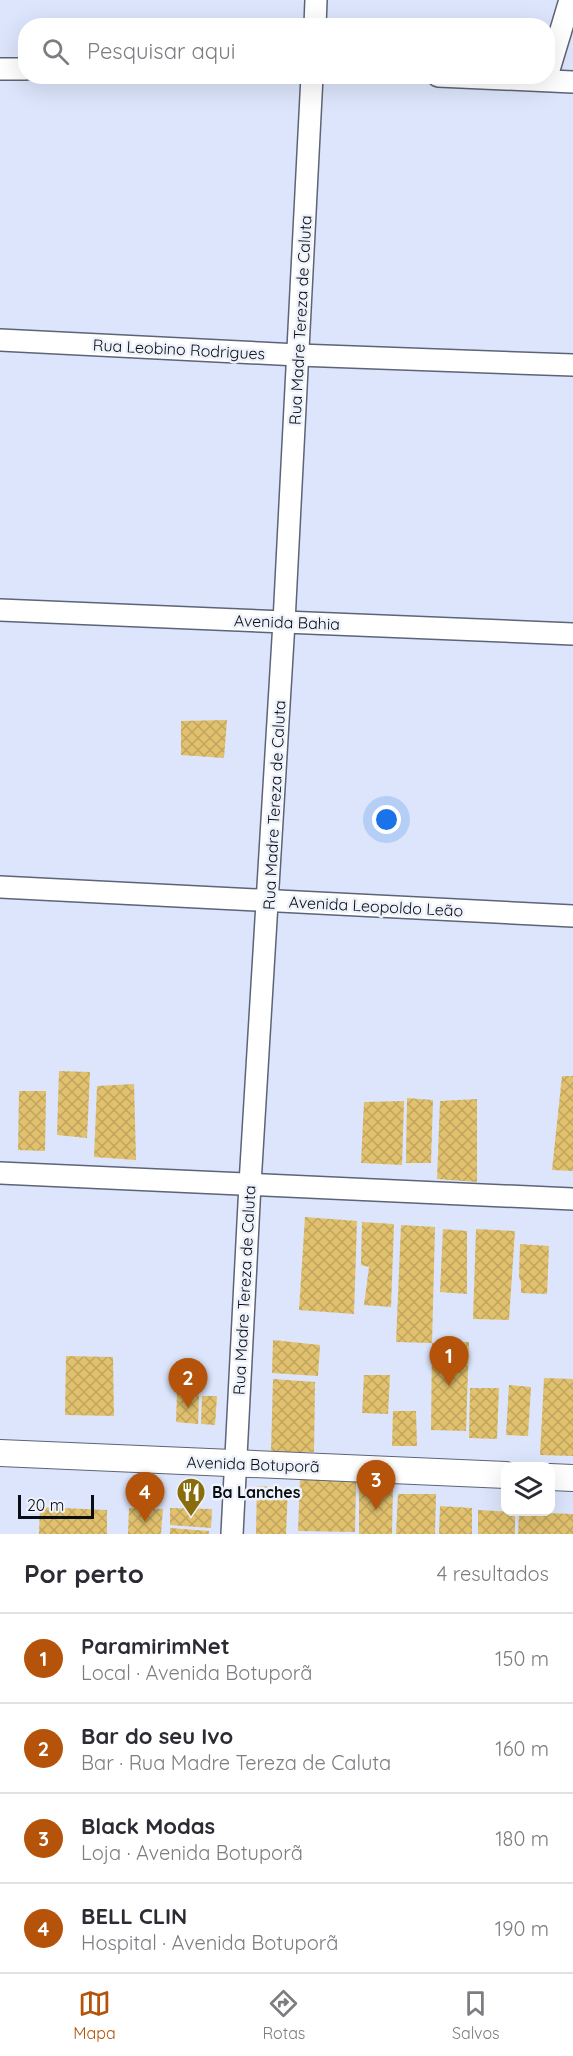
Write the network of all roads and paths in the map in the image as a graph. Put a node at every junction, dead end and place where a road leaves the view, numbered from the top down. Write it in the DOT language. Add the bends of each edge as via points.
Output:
graph roads {
  1 [pos="316,0"];
  2 [pos="570,0"];
  3 [pos="315,18"];
  4 [pos="555,50"];
  5 [pos="0,69"];
  6 [pos="18,69"];
  7 [pos="555,79"];
  8 [pos="573,82"];
  9 [pos="312,84"];
  10 [pos="0,340"];
  11 [pos="298,355"];
  12 [pos="573,365"];
  13 [pos="0,610"];
  14 [pos="284,622"];
  15 [pos="573,634"];
  16 [pos="0,887"];
  17 [pos="268,900"];
  18 [pos="573,916"];
  19 [pos="0,1173"];
  20 [pos="250,1184"];
  21 [pos="573,1199"];
  22 [pos="0,1453"];
  23 [pos="234,1463"];
  24 [pos="501,1475"];
  25 [pos="555,1477"];
  26 [pos="573,1478"];
  27 [pos="232,1534"];
  1 -- 3 [label="street"];
  2 -- 4 [label="street"];
  5 -- 6 [label="street"];
  7 -- 8 [label="street"];
  9 -- 11 [label="street, Rua Madre Tereza de Caluta"];
  10 -- 11 [label="street, Rua Leobino Rodrigues"];
  11 -- 12 [label="street, Rua Leobino Rodrigues"];
  11 -- 14 [label="street, Rua Madre Tereza de Caluta"];
  13 -- 14 [label="street, Avenida Bahia"];
  14 -- 15 [label="street, Avenida Bahia"];
  14 -- 17 [label="street, Rua Madre Tereza de Caluta"];
  16 -- 17 [label="street, Avenida Leopoldo Leão"];
  17 -- 18 [label="street, Avenida Leopoldo Leão"];
  17 -- 20 [label="street, Rua Madre Tereza de Caluta"];
  19 -- 20 [label="street"];
  20 -- 21 [label="street"];
  20 -- 23 [label="street, Rua Madre Tereza de Caluta"];
  22 -- 23 [label="street, Avenida Botuporã"];
  23 -- 24 [label="street, Avenida Botuporã"];
  23 -- 27 [label="street, Rua Madre Tereza de Caluta"];
  25 -- 26 [label="street"];
}
